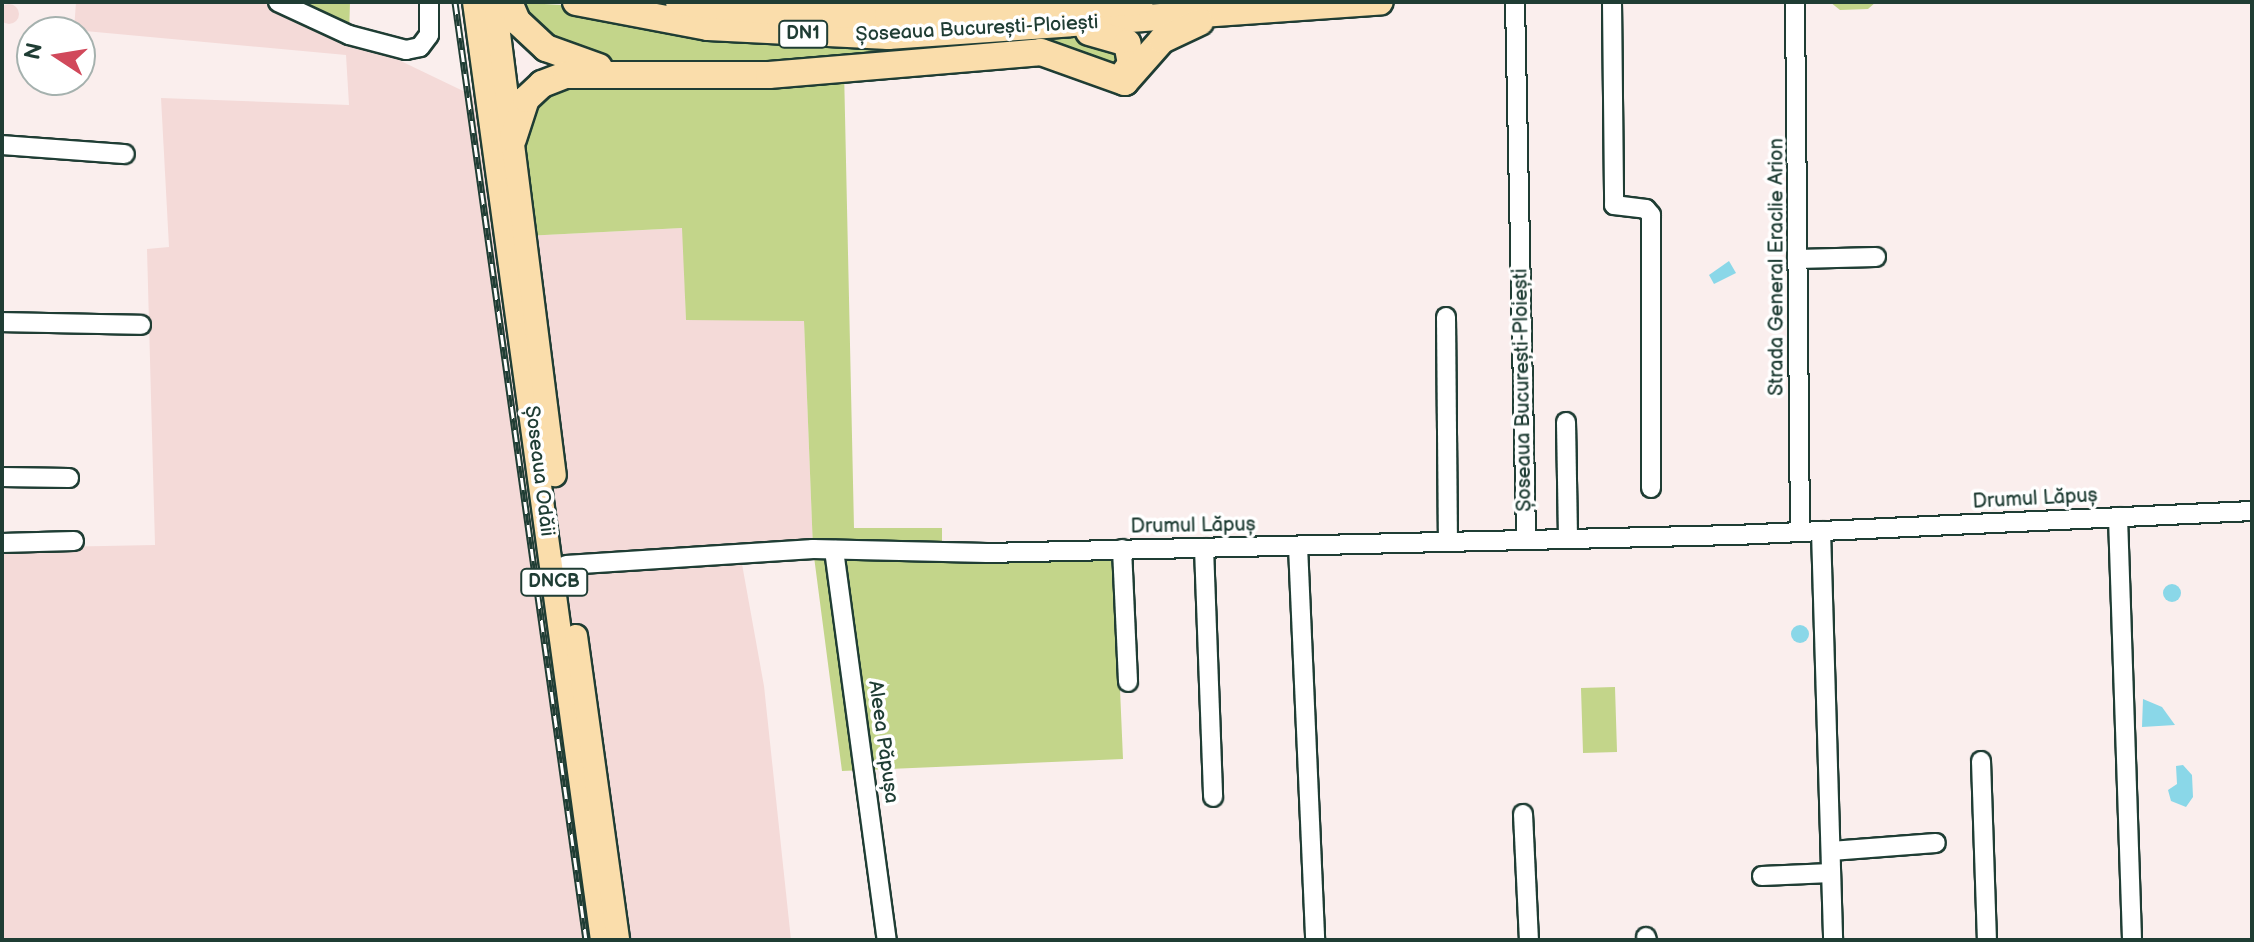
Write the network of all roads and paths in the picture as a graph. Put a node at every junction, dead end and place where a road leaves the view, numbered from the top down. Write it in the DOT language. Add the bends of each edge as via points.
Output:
graph roads {
  1 [pos="278,2"];
  2 [pos="429,2"];
  3 [pos="474,2"];
  4 [pos="495,2"];
  5 [pos="506,2"];
  6 [pos="576,2"];
  7 [pos="679,2"];
  8 [pos="1140,2"];
  9 [pos="1380,2"];
  10 [pos="1515,2"];
  11 [pos="1612,2"];
  12 [pos="1795,2"];
  13 [pos="1068,12"];
  14 [pos="1226,12"];
  15 [pos="1031,19"];
  16 [pos="618,72"];
  17 [pos="591,73"];
  18 [pos="1114,82"];
  19 [pos="513,139"];
  20 [pos="2,145"];
  21 [pos="125,154"];
  22 [pos="1876,257"];
  23 [pos="1797,259"];
  24 [pos="1446,317"];
  25 [pos="2,322"];
  26 [pos="141,325"];
  27 [pos="1566,422"];
  28 [pos="2,477"];
  29 [pos="69,478"];
  30 [pos="1651,488"];
  31 [pos="2252,511"];
  32 [pos="2118,517"];
  33 [pos="1821,531"];
  34 [pos="1800,532"];
  35 [pos="1526,538"];
  36 [pos="1568,538"];
  37 [pos="74,541"];
  38 [pos="1448,541"];
  39 [pos="2,543"];
  40 [pos="1298,546"];
  41 [pos="1204,548"];
  42 [pos="1122,549"];
  43 [pos="834,550"];
  44 [pos="566,565"];
  45 [pos="1128,682"];
  46 [pos="1981,761"];
  47 [pos="1213,797"];
  48 [pos="1523,814"];
  49 [pos="1936,843"];
  50 [pos="1831,851"];
  51 [pos="1831,873"];
  52 [pos="1762,876"];
  53 [pos="602,940"];
  54 [pos="618,940"];
  55 [pos="887,940"];
  56 [pos="1315,940"];
  57 [pos="1529,940"];
  58 [pos="1833,940"];
  59 [pos="1987,940"];
  60 [pos="2132,940"];
  1 -- 2 [label="street" via="349,35 406,50 420,47 429,35"];
  3 -- 53 [label="main road, Șoseaua Odăii / DNCB"];
  4 -- 19 [label="main road, Șoseaua Odăii / DNCB"];
  5 -- 16 [label="highway" via="517,21 546,48"];
  5 -- 17 [label="highway" via="508,20 526,43 556,63"];
  6 -- 15 [label="highway, Șoseaua București-Ploiești / DN1" via="708,27 799,33 888,36"];
  7 -- 15 [label="highway, Șoseaua București-Ploiești / DN1" via="830,14"];
  8 -- 13 [label="highway, Șoseaua București-Ploiești / DN1"];
  9 -- 14 [label="highway, Șoseaua București-Ploiești / DN1"];
  10 -- 35 [label="street, Șoseaua București-Ploiești"];
  11 -- 30 [label="street" via="1614,205 1646,209 1651,215"];
  12 -- 23 [label="street, Strada General Eraclie Arion"];
  13 -- 14 [label="highway, Șoseaua București-Ploiești / DN1"];
  13 -- 15 [label="highway, Șoseaua București-Ploiești / DN1"];
  13 -- 18 [label="highway" via="1127,43 1131,64"];
  14 -- 18 [label="highway" via="1168,36 1134,78"];
  16 -- 17 [label="highway"];
  16 -- 18 [label="highway" via="769,75 1041,52"];
  17 -- 19 [label="highway" via="553,78 533,91 522,106"];
  19 -- 44 [label="main road, Șoseaua Odăii / DNCB"];
  20 -- 21 [label="street"];
  22 -- 23 [label="street"];
  23 -- 34 [label="street, Strada General Eraclie Arion"];
  24 -- 38 [label="street"];
  25 -- 26 [label="street"];
  27 -- 36 [label="street"];
  28 -- 29 [label="street"];
  31 -- 32 [label="street, Drumul Lăpuș"];
  32 -- 33 [label="street, Drumul Lăpuș"];
  32 -- 60 [label="street"];
  33 -- 34 [label="street, Drumul Lăpuș"];
  33 -- 50 [label="street"];
  34 -- 36 [label="street, Drumul Lăpuș"];
  35 -- 36 [label="street, Drumul Lăpuș"];
  35 -- 38 [label="street, Drumul Lăpuș"];
  37 -- 39 [label="street"];
  38 -- 40 [label="street, Drumul Lăpuș"];
  40 -- 41 [label="street, Drumul Lăpuș"];
  40 -- 56 [label="street"];
  41 -- 42 [label="street, Drumul Lăpuș"];
  41 -- 47 [label="street"];
  42 -- 43 [label="street, Drumul Lăpuș"];
  42 -- 45 [label="street"];
  43 -- 44 [label="street, Drumul Lăpuș"];
  43 -- 55 [label="street, Aleea Păpușa"];
  44 -- 54 [label="main road, Șoseaua Odăii / DNCB"];
  46 -- 59 [label="street"];
  48 -- 57 [label="street"];
  49 -- 50 [label="street"];
  50 -- 51 [label="street"];
  51 -- 52 [label="street"];
  51 -- 58 [label="street"];
}
